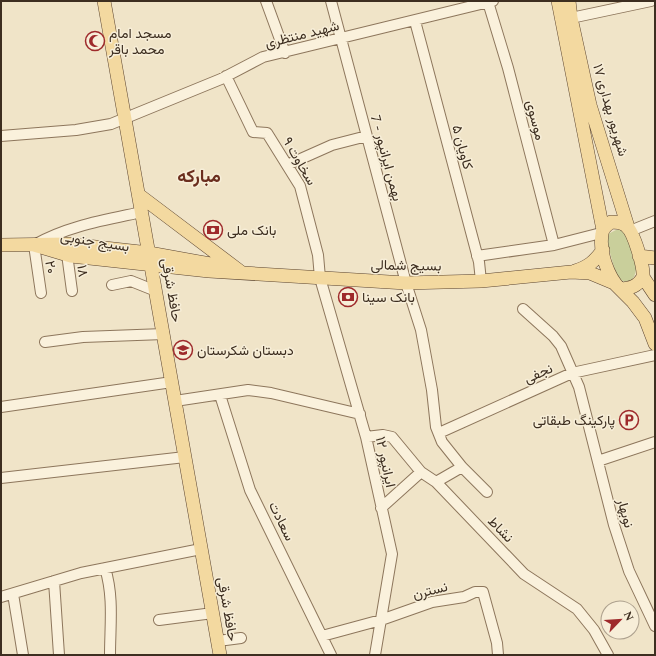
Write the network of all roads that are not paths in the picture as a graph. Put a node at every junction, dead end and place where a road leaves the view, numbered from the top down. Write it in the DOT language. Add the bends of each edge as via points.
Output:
graph roads {
  1 [pos="104,1"];
  2 [pos="266,1"];
  3 [pos="331,1"];
  4 [pos="558,1"];
  5 [pos="569,1"];
  6 [pos="651,1"];
  7 [pos="491,2"];
  8 [pos="571,18"];
  9 [pos="415,21"];
  10 [pos="341,39"];
  11 [pos="285,53"];
  12 [pos="226,76"];
  13 [pos="126,119"];
  14 [pos="1,136"];
  15 [pos="367,136"];
  16 [pos="287,165"];
  17 [pos="139,195"];
  18 [pos="622,204"];
  19 [pos="598,207"];
  20 [pos="142,212"];
  21 [pos="655,221"];
  22 [pos="629,229"];
  23 [pos="602,232"];
  24 [pos="34,245"];
  25 [pos="554,245"];
  26 [pos="3,247"];
  27 [pos="602,250"];
  28 [pos="67,254"];
  29 [pos="477,256"];
  30 [pos="639,256"];
  31 [pos="655,258"];
  32 [pos="150,259"];
  33 [pos="127,262"];
  34 [pos="240,272"];
  35 [pos="571,272"];
  36 [pos="647,273"];
  37 [pos="320,278"];
  38 [pos="131,281"];
  39 [pos="481,281"];
  40 [pos="406,283"];
  41 [pos="614,283"];
  42 [pos="112,285"];
  43 [pos="72,291"];
  44 [pos="156,291"];
  45 [pos="41,293"];
  46 [pos="655,295"];
  47 [pos="524,308"];
  48 [pos="164,334"];
  49 [pos="45,342"];
  50 [pos="655,344"];
  51 [pos="655,354"];
  52 [pos="572,373"];
  53 [pos="172,382"];
  54 [pos="220,395"];
  55 [pos="175,401"];
  56 [pos="1,407"];
  57 [pos="360,414"];
  58 [pos="438,433"];
  59 [pos="366,437"];
  60 [pos="655,442"];
  61 [pos="185,457"];
  62 [pos="598,460"];
  63 [pos="462,467"];
  64 [pos="421,472"];
  65 [pos="1,478"];
  66 [pos="436,482"];
  67 [pos="487,492"];
  68 [pos="381,508"];
  69 [pos="201,549"];
  70 [pos="105,568"];
  71 [pos="54,581"];
  72 [pos="12,594"];
  73 [pos="1,597"];
  74 [pos="212,613"];
  75 [pos="159,620"];
  76 [pos="381,620"];
  77 [pos="655,626"];
  78 [pos="322,636"];
  79 [pos="241,638"];
  80 [pos="218,641"];
  81 [pos="23,655"];
  82 [pos="59,655"];
  83 [pos="110,655"];
  84 [pos="220,655"];
  85 [pos="331,655"];
  86 [pos="375,655"];
  87 [pos="498,655"];
  88 [pos="608,655"];
  1 -- 13 [label="main road, حافظ شرقی"];
  2 -- 11 [label="street"];
  3 -- 10 [label="street, بهمن ایرانپور - 7"];
  4 -- 19 [label="main road"];
  5 -- 8 [label="main road, ۱۷ شهریور بهداری"];
  6 -- 8 [label="street"];
  7 -- 9 [label="street, شهید منتظری"];
  7 -- 25 [label="street, موسوی"];
  8 -- 18 [label="main road, ۱۷ شهریور بهداری" via="590,104"];
  9 -- 10 [label="street, شهید منتظری"];
  9 -- 29 [label="street, کاویان ۵"];
  10 -- 11 [label="street, شهید منتظری"];
  10 -- 15 [label="street, بهمن ایرانپور - 7"];
  11 -- 12 [label="street, شهید منتظری" via="263,57"];
  12 -- 13 [label="street, شهید منتظری"];
  12 -- 16 [label="street, سخاوت ۹" via="253,132 267,134"];
  13 -- 14 [label="street, شهید منتظری" via="76,130"];
  13 -- 17 [label="main road, حافظ شرقی"];
  15 -- 16 [label="street" via="332,146"];
  15 -- 40 [label="street, بهمن ایرانپور - 7"];
  16 -- 37 [label="street, سخاوت ۹" via="305,198 318,255"];
  17 -- 20 [label="main road, حافظ شرقی"];
  17 -- 34 [label="main road"];
  18 -- 19 [label="main road" via="612,215"];
  18 -- 22 [label="main road, ۱۷ شهریور بهداری"];
  19 -- 23 [label="main road"];
  20 -- 24 [label="street" via="84,224"];
  20 -- 32 [label="main road, حافظ شرقی"];
  21 -- 22 [label="street"];
  22 -- 23 [label="main road" via="621,222 611,222"];
  22 -- 30 [label="main road, ۱۷ شهریور بهداری"];
  23 -- 25 [label="street"];
  23 -- 27 [label="main road"];
  24 -- 26 [label="main road, بسیج جنوبی"];
  24 -- 28 [label="main road, بسیج جنوبی"];
  24 -- 32 [label="main road, بسیج جنوبی" via="69,244"];
  24 -- 45 [label="street, ۲۰"];
  25 -- 29 [label="street"];
  27 -- 35 [label="main road, بسیج شمالی" via="595,261 586,268"];
  27 -- 41 [label="main road"];
  28 -- 33 [label="main road, بسیج جنوبی"];
  28 -- 43 [label="street, ۱۸"];
  29 -- 39 [label="street, کاویان ۵"];
  30 -- 31 [label="main road"];
  30 -- 36 [label="main road, ۱۷ شهریور بهداری"];
  32 -- 33 [label="main road, بسیج جنوبی"];
  32 -- 34 [label="main road, بسیج شمالی" via="207,262"];
  32 -- 44 [label="main road, حافظ شرقی"];
  33 -- 38 [label="street"];
  34 -- 37 [label="main road, بسیج شمالی"];
  35 -- 39 [label="main road, بسیج شمالی"];
  35 -- 41 [label="main road, بسیج شمالی" via="590,273"];
  36 -- 41 [label="main road, بسیج شمالی" via="636,286 620,289"];
  36 -- 46 [label="main road, ۱۷ شهریور بهداری"];
  37 -- 40 [label="main road, بسیج شمالی"];
  37 -- 57 [label="street, ایرانپور ۱۲"];
  38 -- 42 [label="street"];
  38 -- 44 [label="street"];
  39 -- 40 [label="main road, بسیج شمالی"];
  40 -- 58 [label="street, بهمن ایرانپور - 7" via="421,330"];
  41 -- 50 [label="main road" via="645,318"];
  44 -- 48 [label="main road, حافظ شرقی"];
  47 -- 52 [label="street, نوبهار" via="561,346"];
  48 -- 49 [label="street" via="83,337"];
  48 -- 53 [label="main road, حافظ شرقی"];
  51 -- 52 [label="street, نجفی"];
  52 -- 58 [label="street, نجفی"];
  52 -- 62 [label="street, نوبهار" via="579,387"];
  53 -- 55 [label="main road, حافظ شرقی"];
  53 -- 56 [label="street"];
  54 -- 55 [label="street"];
  54 -- 57 [label="street" via="248,390"];
  54 -- 78 [label="street, سعادت" via="250,490"];
  55 -- 61 [label="main road, حافظ شرقی"];
  57 -- 59 [label="street, ایرانپور ۱۲"];
  58 -- 63 [label="street"];
  59 -- 64 [label="street, نشاط" via="392,437"];
  59 -- 68 [label="street, ایرانپور ۱۲"];
  60 -- 62 [label="street"];
  61 -- 65 [label="street"];
  61 -- 69 [label="main road, حافظ شرقی"];
  62 -- 77 [label="street, نوبهار" via="629,572"];
  63 -- 66 [label="street"];
  63 -- 67 [label="street"];
  64 -- 66 [label="street, نشاط"];
  64 -- 68 [label="street"];
  66 -- 88 [label="street, نشاط" via="524,574 577,609 594,630"];
  68 -- 76 [label="street, ایرانپور ۱۲" via="392,554"];
  69 -- 70 [label="street"];
  69 -- 74 [label="main road, حافظ شرقی"];
  70 -- 71 [label="street"];
  70 -- 83 [label="street" via="110,584"];
  71 -- 72 [label="street"];
  71 -- 82 [label="street"];
  72 -- 73 [label="street"];
  72 -- 81 [label="street"];
  74 -- 75 [label="street"];
  74 -- 80 [label="main road, حافظ شرقی"];
  76 -- 78 [label="street, نسترن"];
  76 -- 86 [label="street, ایرانپور ۱۲"];
  76 -- 87 [label="street, نسترن" via="432,602 483,592"];
  78 -- 85 [label="street, سعادت"];
  79 -- 80 [label="street"];
  80 -- 84 [label="main road, حافظ شرقی"];
}
